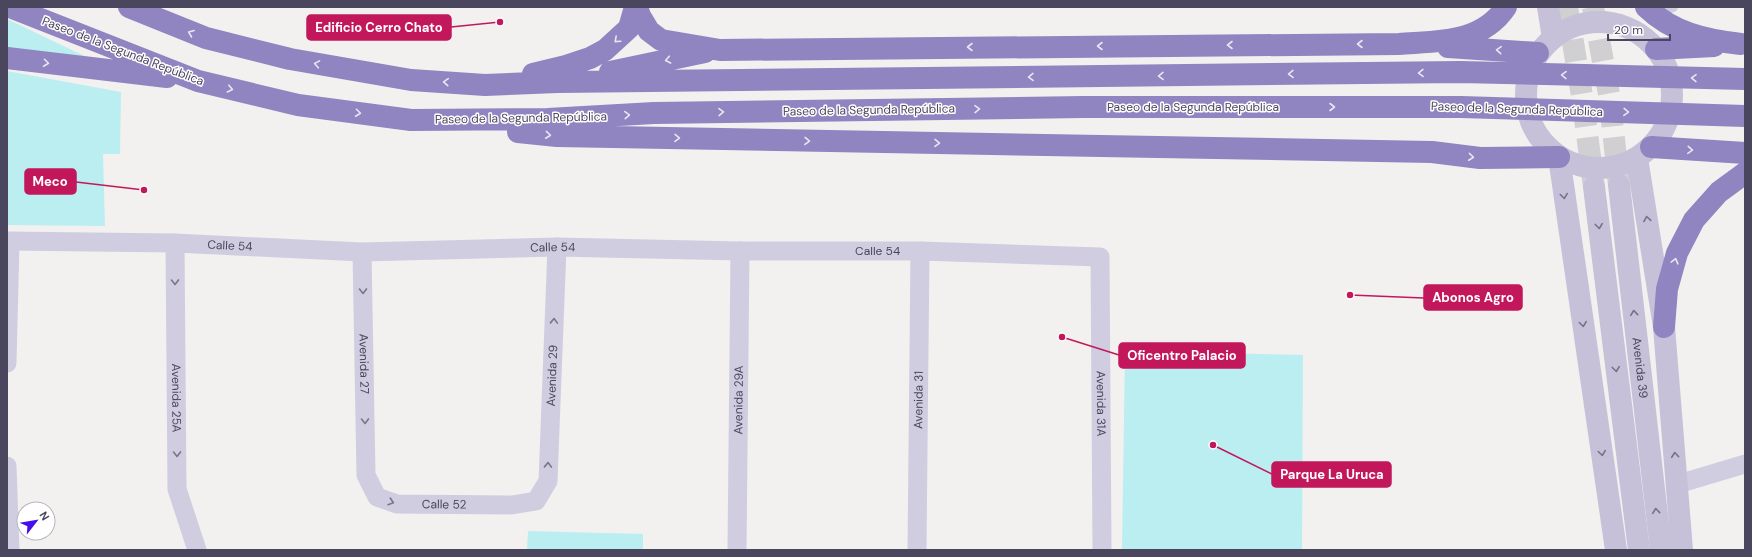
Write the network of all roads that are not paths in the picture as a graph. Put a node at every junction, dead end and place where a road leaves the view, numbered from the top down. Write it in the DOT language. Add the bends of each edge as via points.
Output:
graph roads {
  1 [pos="10,7"];
  2 [pos="129,7"];
  3 [pos="636,7"];
  4 [pos="1506,7"];
  5 [pos="1548,7"];
  6 [pos="1657,9"];
  7 [pos="1613,15"];
  8 [pos="1399,44"];
  9 [pos="1743,44"];
  10 [pos="1545,45"];
  11 [pos="1656,49"];
  12 [pos="720,50"];
  13 [pos="7,58"];
  14 [pos="1739,79"];
  15 [pos="198,81"];
  16 [pos="557,82"];
  17 [pos="485,85"];
  18 [pos="1741,116"];
  19 [pos="411,120"];
  20 [pos="1644,153"];
  21 [pos="1745,153"];
  22 [pos="1559,157"];
  23 [pos="1745,173"];
  24 [pos="1619,185"];
  25 [pos="1594,187"];
  26 [pos="8,242"];
  27 [pos="175,243"];
  28 [pos="557,247"];
  29 [pos="740,251"];
  30 [pos="920,251"];
  31 [pos="362,252"];
  32 [pos="1100,257"];
  33 [pos="1664,327"];
  34 [pos="7,363"];
  35 [pos="1745,464"];
  36 [pos="7,466"];
  37 [pos="366,475"];
  38 [pos="1678,484"];
  39 [pos="536,501"];
  40 [pos="10,550"];
  41 [pos="197,550"];
  42 [pos="737,550"];
  43 [pos="916,550"];
  44 [pos="1102,550"];
  45 [pos="1616,550"];
  46 [pos="1639,550"];
  47 [pos="1661,550"];
  48 [pos="1682,550"];
  1 -- 15 [label="highway, Paseo de la Segunda República"];
  17 -- 2 [label="highway, one-way" via="411,80 290,59 206,38"];
  3 -- 12 [label="highway" via="649,31 661,40"];
  3 -- 17 [label="highway, one-way" via="629,28 605,50 590,58"];
  4 -- 8 [label="highway" via="1501,14 1476,33 1458,40"];
  5 -- 10 [label="main road"];
  6 -- 9 [label="highway" via="1680,30 1710,40"];
  7 -- 10 [label="main road" via="1571,26"];
  7 -- 11 [label="main road"];
  10 -- 8 [label="highway, one-way"];
  8 -- 12 [label="highway, one-way"];
  9 -- 11 [label="highway"];
  10 -- 22 [label="main road" via="1530,68 1525,92 1529,117 1539,139"];
  11 -- 20 [label="main road" via="1667,68 1672,88 1671,110 1664,130"];
  12 -- 16 [label="highway, one-way"];
  13 -- 15 [label="highway, one-way"];
  14 -- 16 [label="highway, one-way" via="1460,72"];
  15 -- 19 [label="highway, Paseo de la Segunda República, one-way" via="298,105"];
  16 -- 17 [label="highway"];
  19 -- 18 [label="highway, Paseo de la Segunda República, one-way" via="548,120 654,113 1083,107 1461,107"];
  19 -- 22 [label="highway, one-way" via="557,136 1424,152 1480,158"];
  20 -- 21 [label="highway, one-way"];
  20 -- 22 [label="main road" via="1618,166 1598,169 1577,166"];
  33 -- 20 [label="main road, one-way"];
  22 -- 45 [label="main road, one-way"];
  33 -- 23 [label="highway, one-way" via="1667,289 1677,253 1694,220 1719,192"];
  47 -- 24 [label="main road, Avenida 39, one-way"];
  25 -- 46 [label="main road, Avenida 39, one-way"];
  26 -- 27 [label="street, Calle 54"];
  26 -- 34 [label="street"];
  27 -- 31 [label="street, Calle 54"];
  27 -- 41 [label="street, Avenida 25A, one-way" via="177,489"];
  28 -- 29 [label="street, Calle 54"];
  28 -- 31 [label="street, Calle 54"];
  39 -- 28 [label="street, Avenida 29, one-way" via="548,481"];
  29 -- 30 [label="street, Calle 54"];
  29 -- 42 [label="street, Avenida 29A"];
  30 -- 32 [label="street, Calle 54"];
  30 -- 43 [label="street, Avenida 31"];
  31 -- 37 [label="street, Avenida 27, one-way"];
  32 -- 44 [label="street, Avenida 31A"];
  38 -- 33 [label="main road, one-way"];
  35 -- 38 [label="street"];
  36 -- 40 [label="street"];
  37 -- 39 [label="street, Calle 52, one-way" via="377,497 397,504 512,505"];
  38 -- 48 [label="main road"];
}
